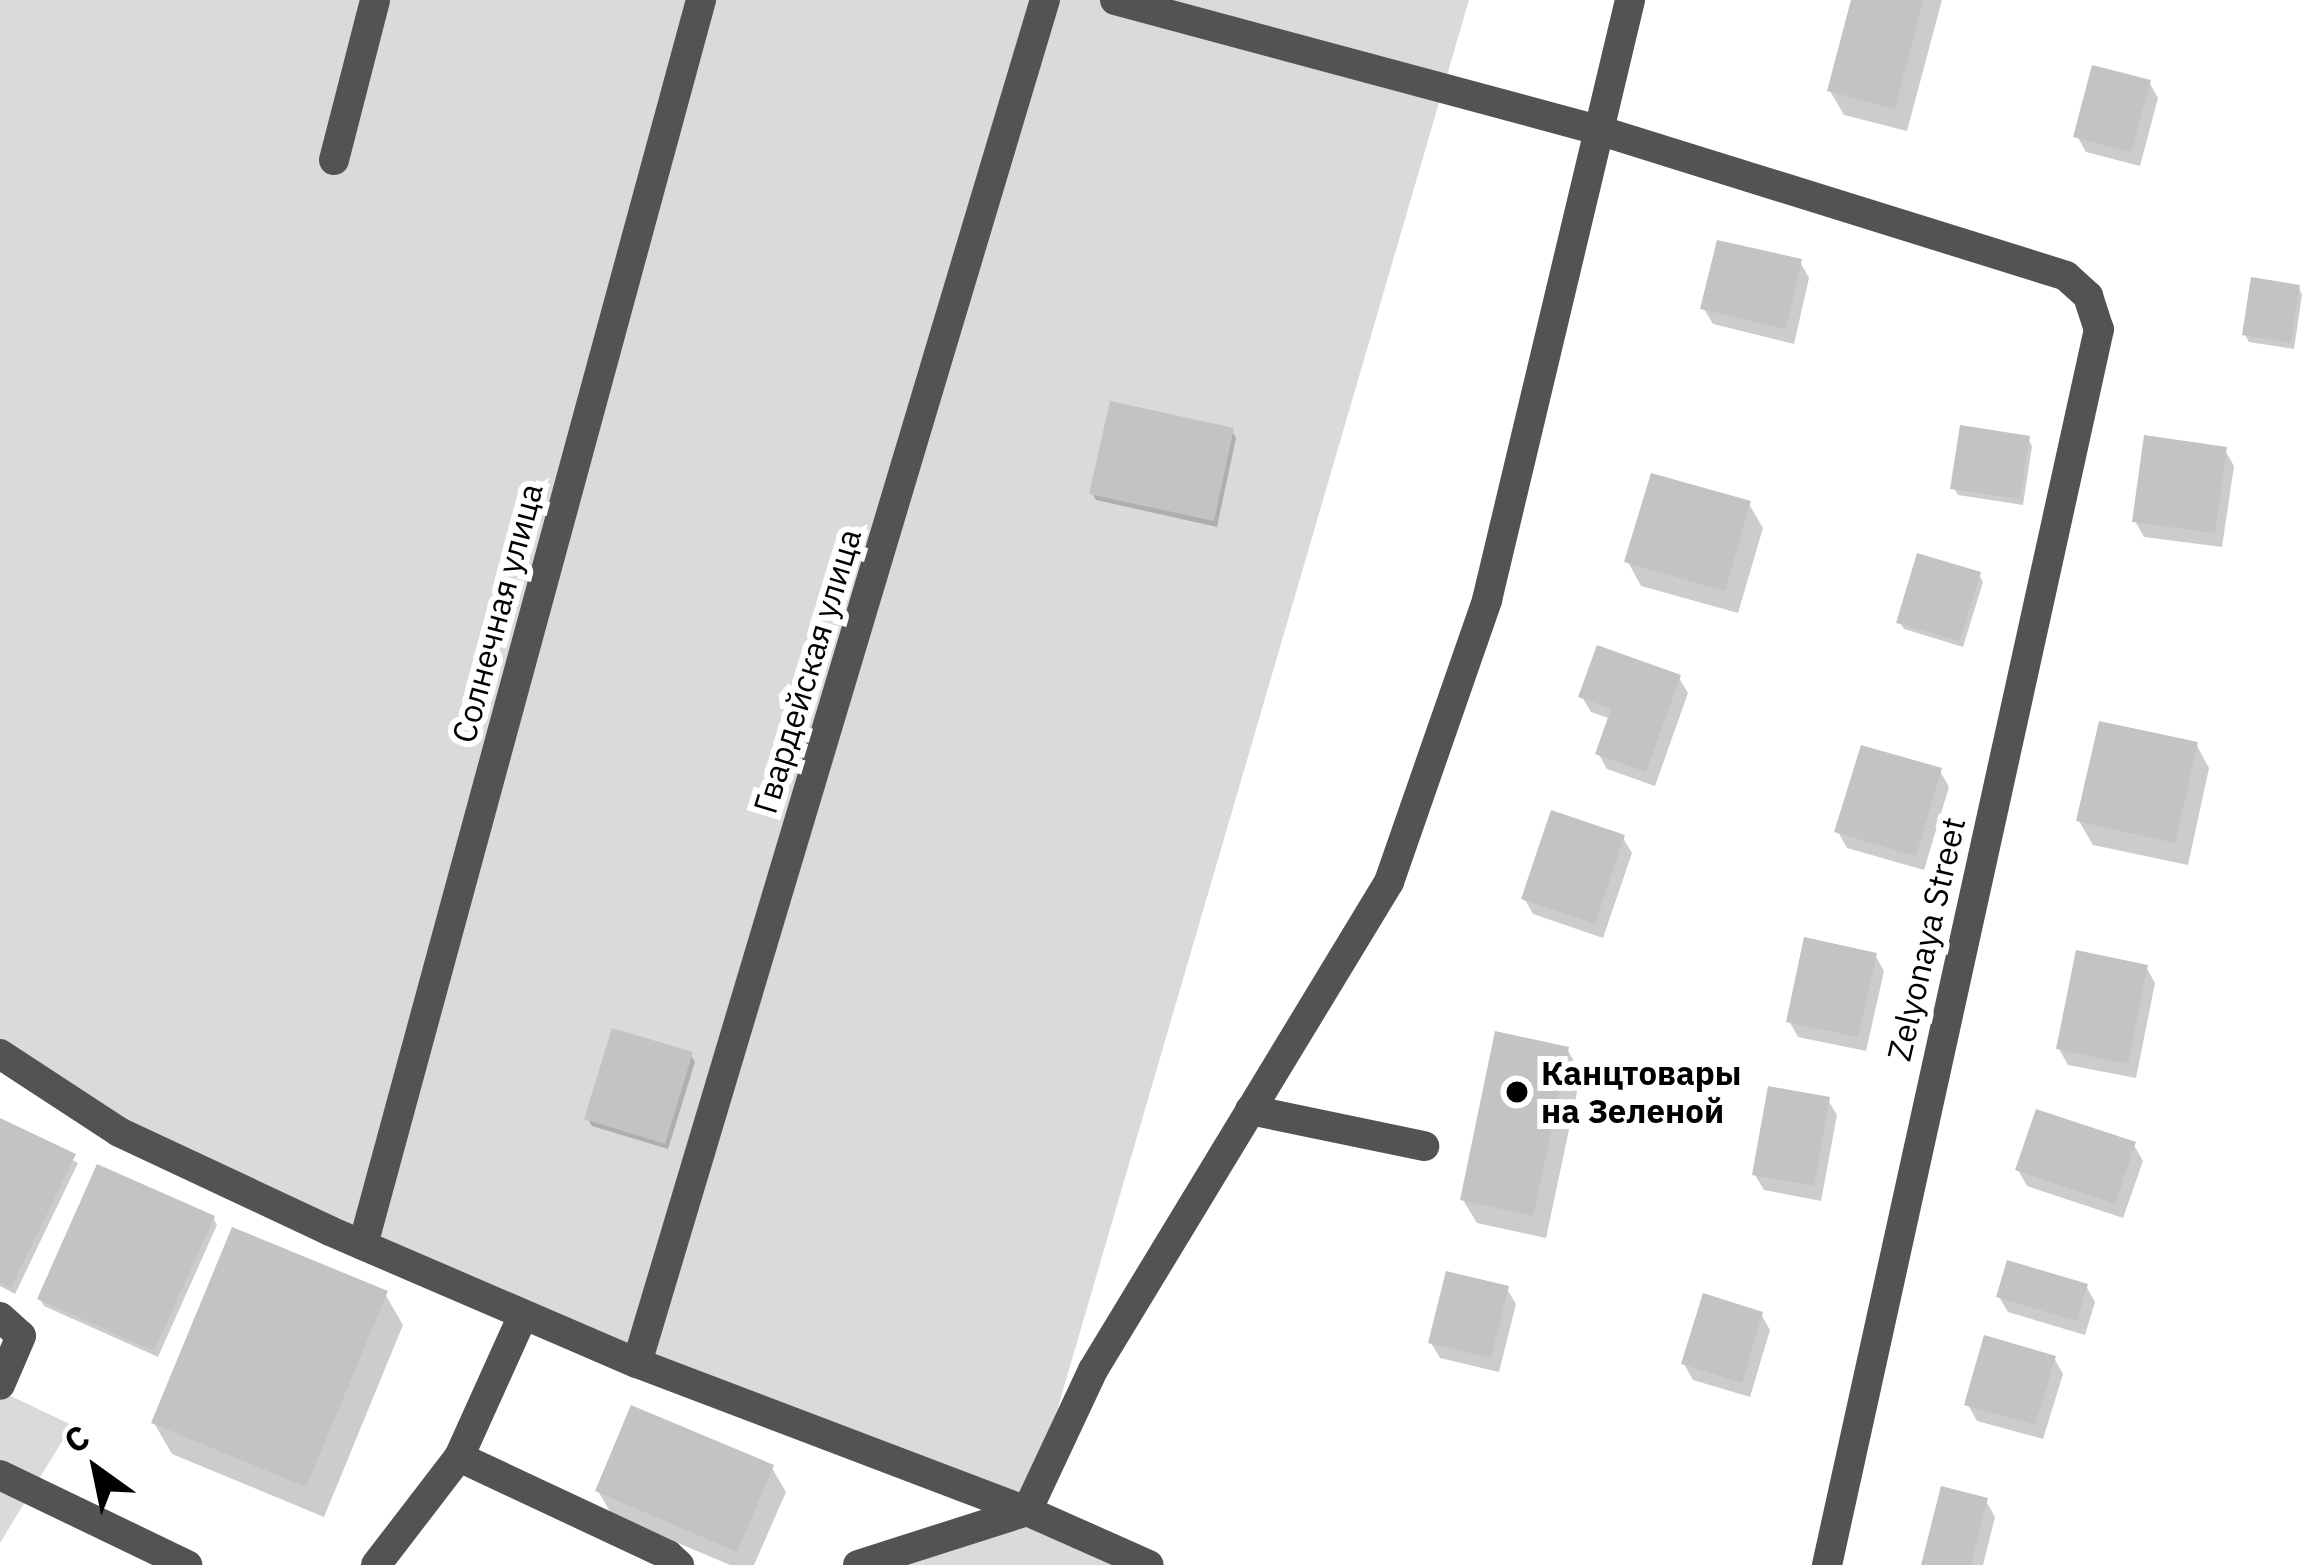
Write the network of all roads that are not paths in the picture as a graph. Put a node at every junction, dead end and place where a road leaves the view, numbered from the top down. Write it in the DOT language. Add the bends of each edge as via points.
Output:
graph roads {
  1 [pos="375,0"];
  2 [pos="701,0"];
  3 [pos="1045,0"];
  4 [pos="1114,0"];
  5 [pos="1630,0"];
  6 [pos="1598,130"];
  7 [pos="334,160"];
  8 [pos="0,1054"];
  9 [pos="1250,1110"];
  10 [pos="1424,1146"];
  11 [pos="363,1245"];
  12 [pos="0,1317"];
  13 [pos="519,1324"];
  14 [pos="638,1363"];
  15 [pos="0,1385"];
  16 [pos="459,1457"];
  17 [pos="0,1475"];
  18 [pos="1028,1511"];
  19 [pos="187,1565"];
  20 [pos="376,1565"];
  21 [pos="679,1565"];
  22 [pos="858,1565"];
  23 [pos="1149,1565"];
  24 [pos="1827,1565"];
  1 -- 7 [label="street"];
  2 -- 11 [label="street, Солнечная улица"];
  3 -- 14 [label="street, Гвардейская улица"];
  4 -- 6 [label="street"];
  5 -- 6 [label="street"];
  6 -- 9 [label="street" via="1487,600 1389,882"];
  6 -- 24 [label="street, Zelyonaya Street" via="2066,275 2088,296 2099,329"];
  8 -- 11 [label="street" via="119,1132"];
  9 -- 10 [label="street"];
  9 -- 18 [label="street" via="1093,1370"];
  11 -- 14 [label="street"];
  12 -- 15 [label="street" via="21,1336"];
  13 -- 16 [label="street"];
  14 -- 18 [label="street"];
  16 -- 20 [label="street"];
  16 -- 21 [label="street"];
  17 -- 19 [label="street"];
  18 -- 22 [label="street"];
  18 -- 23 [label="street"];
}
